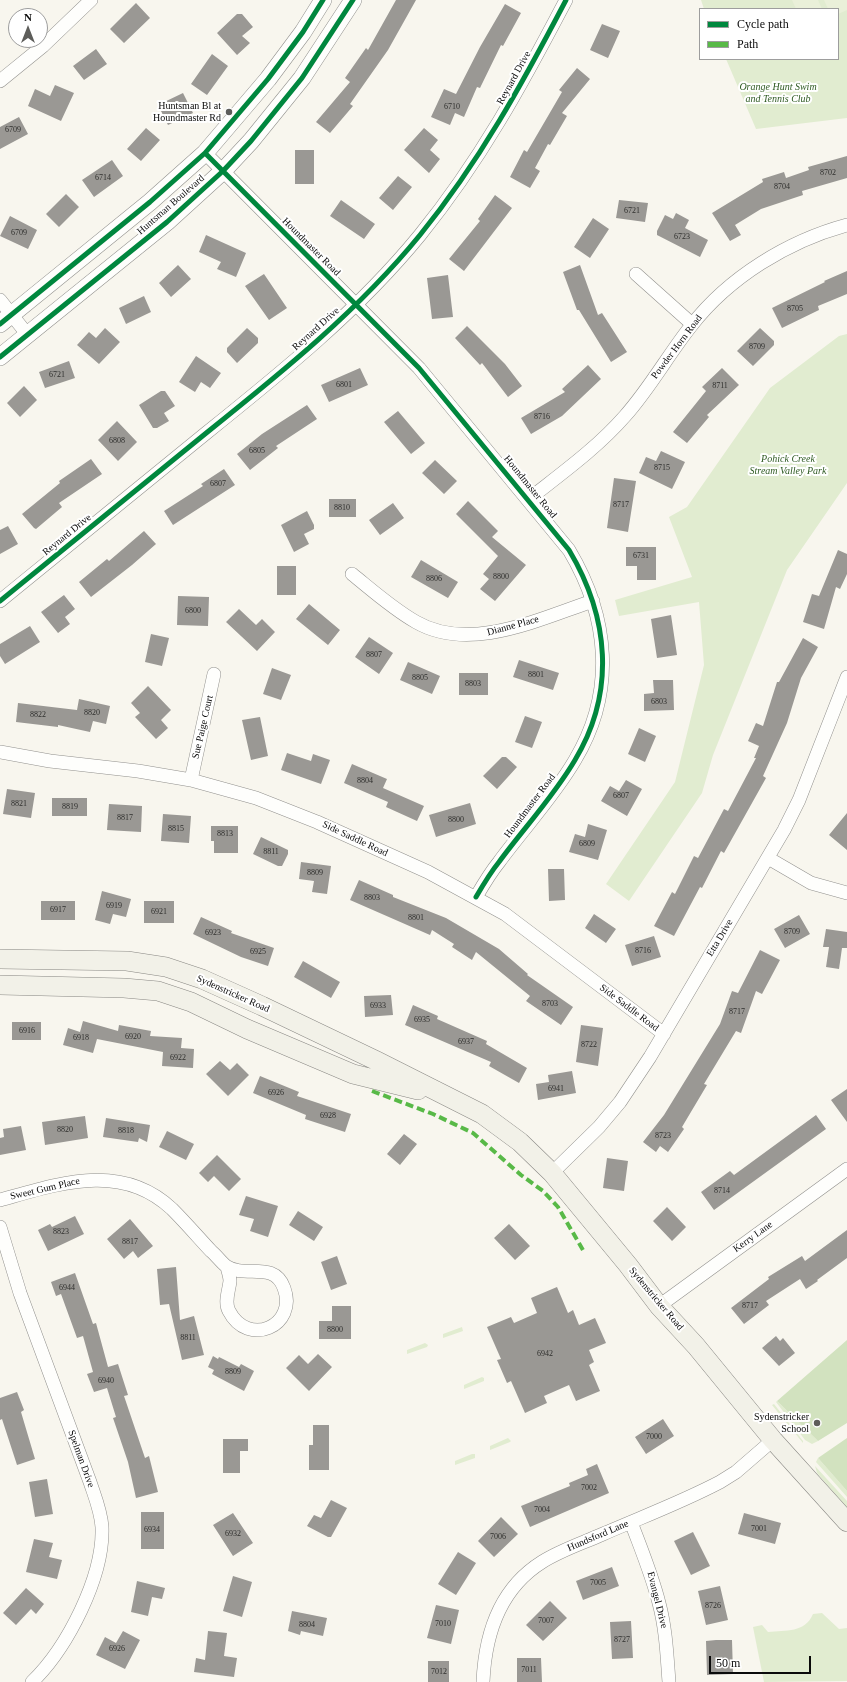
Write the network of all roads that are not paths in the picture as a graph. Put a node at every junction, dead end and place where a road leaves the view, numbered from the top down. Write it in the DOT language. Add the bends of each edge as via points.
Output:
graph roads {
  1 [pos="91,0"];
  2 [pos="323,0"];
  3 [pos="352,0"];
  4 [pos="566,0"];
  5 [pos="0,80"];
  6 [pos="205,153"];
  7 [pos="223,171"];
  8 [pos="847,225"];
  9 [pos="636,274"];
  10 [pos="0,300"];
  11 [pos="356,304"];
  12 [pos="6,319"];
  13 [pos="692,324"];
  14 [pos="28,334"];
  15 [pos="0,357"];
  16 [pos="529,499"];
  17 [pos="352,574"];
  18 [pos="0,601"];
  19 [pos="593,601"];
  20 [pos="214,674"];
  21 [pos="847,678"];
  22 [pos="0,752"];
  23 [pos="191,780"];
  24 [pos="768,858"];
  25 [pos="847,893"];
  26 [pos="476,897"];
  27 [pos="0,959"];
  28 [pos="0,985"];
  29 [pos="664,1034"];
  30 [pos="449,1097"];
  31 [pos="847,1169"];
  32 [pos="552,1173"];
  33 [pos="0,1200"];
  34 [pos="0,1227"];
  35 [pos="227,1267"];
  36 [pos="659,1306"];
  37 [pos="773,1440"];
  38 [pos="631,1522"];
  39 [pos="847,1522"];
  40 [pos="32,1682"];
  41 [pos="483,1682"];
  42 [pos="669,1682"];
  1 -- 5 [label="street" via="43,46"];
  2 -- 6 [label="street, Huntsman Boulevard" via="268,79"];
  3 -- 7 [label="street, Huntsman Boulevard" via="302,78"];
  4 -- 11 [label="street, Reynard Drive" via="523,83 472,166 419,236"];
  6 -- 7 [label="street, Houndmaster Road"];
  6 -- 12 [label="street, Huntsman Boulevard" via="150,202"];
  7 -- 11 [label="street, Houndmaster Road"];
  7 -- 14 [label="street, Huntsman Boulevard" via="167,222"];
  8 -- 13 [label="street, Powder Horn Road" via="805,240 760,265 710,304"];
  9 -- 13 [label="street"];
  10 -- 12 [label="street"];
  11 -- 16 [label="street, Houndmaster Road" via="419,368"];
  11 -- 18 [label="street, Reynard Drive" via="278,376"];
  12 -- 14 [label="street"];
  13 -- 16 [label="street, Powder Horn Road" via="624,417 586,453"];
  14 -- 15 [label="street, Huntsman Boulevard"];
  16 -- 19 [label="street, Houndmaster Road" via="570,550"];
  17 -- 19 [label="street, Dianne Place" via="416,622 437,631 458,635 493,632"];
  19 -- 26 [label="street, Houndmaster Road" via="602,638 603,663 601,687 592,724 575,760 498,863"];
  20 -- 23 [label="street, Sue Paige Court"];
  21 -- 24 [label="street, Etta Drive" via="799,800"];
  22 -- 23 [label="street, Side Saddle Road"];
  23 -- 26 [label="street, Side Saddle Road" via="256,798 317,822 428,872"];
  24 -- 25 [label="street" via="811,883"];
  24 -- 29 [label="street, Etta Drive"];
  26 -- 29 [label="street, Side Saddle Road" via="519,924"];
  27 -- 30 [label="main road, Sydenstricker Road" via="127,961 166,967 202,979 262,1006"];
  28 -- 30 [label="main road, Sydenstricker Road" via="116,987 158,991 191,1002 353,1074"];
  29 -- 32 [label="street, Etta Drive" via="620,1102 599,1127"];
  30 -- 32 [label="main road, Sydenstricker Road" via="482,1114 520,1142"];
  31 -- 36 [label="street, Kerry Lane"];
  32 -- 36 [label="main road, Sydenstricker Road"];
  33 -- 35 [label="street, Sweet Gum Place" via="79,1181 103,1179 129,1184 171,1208"];
  34 -- 40 [label="street, Spelman Drive" via="20,1293 90,1482 102,1526 97,1571 80,1611 53,1659"];
  35 -- 35 [label="street" via="246,1272 271,1272 282,1282 288,1298 286,1312 276,1323 264,1329 249,1330 236,1322 228,1310 227,1295 230,1281"];
  36 -- 37 [label="main road, Sydenstricker Road" via="696,1346"];
  37 -- 38 [label="street, Hundsford Lane" via="736,1472 720,1482"];
  37 -- 39 [label="main road, Sydenstricker Road"];
  38 -- 41 [label="street, Hundsford Lane" via="556,1554 541,1562 521,1579 508,1594 494,1618 487,1639"];
  38 -- 42 [label="street, Evangel Drive" via="648,1564 659,1604 666,1636"];
}
